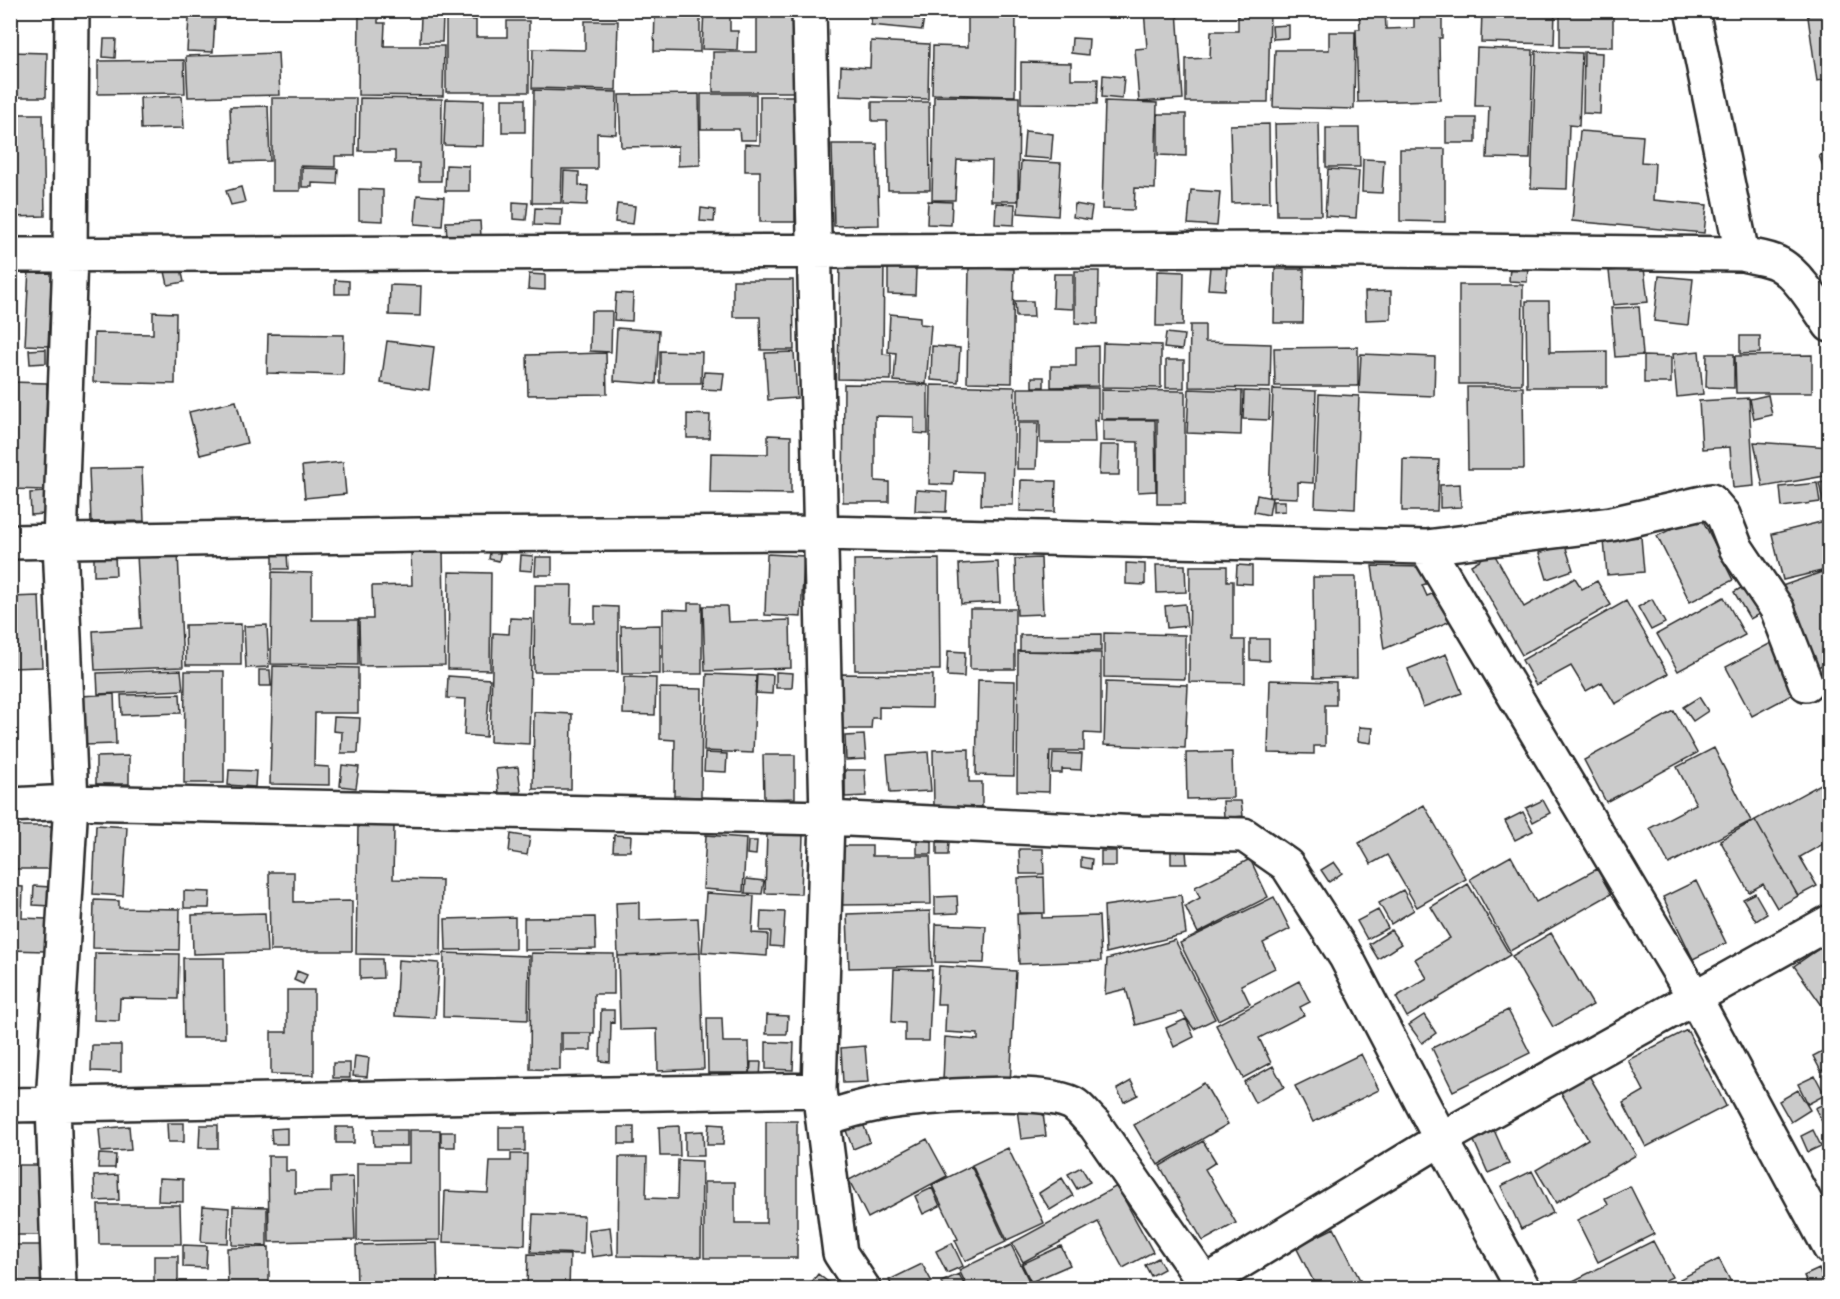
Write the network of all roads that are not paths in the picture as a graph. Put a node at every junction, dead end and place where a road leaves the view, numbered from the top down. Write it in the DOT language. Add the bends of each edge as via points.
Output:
graph roads {
  1 [pos="72,10"];
  2 [pos="809,10"];
  3 [pos="1692,10"];
  4 [pos="814,252"];
  5 [pos="1742,254"];
  6 [pos="10,255"];
  7 [pos="70,255"];
  8 [pos="1830,325"];
  9 [pos="821,533"];
  10 [pos="10,542"];
  11 [pos="60,542"];
  12 [pos="1426,547"];
  13 [pos="1806,684"];
  14 [pos="71,802"];
  15 [pos="10,805"];
  16 [pos="827,818"];
  17 [pos="1830,922"];
  18 [pos="1695,998"];
  19 [pos="53,1104"];
  20 [pos="10,1105"];
  21 [pos="822,1105"];
  22 [pos="1441,1139"];
  23 [pos="1830,1248"];
  24 [pos="1204,1287"];
  25 [pos="59,1288"];
  26 [pos="863,1288"];
  27 [pos="1523,1288"];
  1 -- 7 [label="street"];
  2 -- 4 [label="street"];
  3 -- 5 [label="street"];
  4 -- 5 [label="street" via="1282,249"];
  4 -- 7 [label="street"];
  4 -- 9 [label="street"];
  5 -- 8 [label="street" via="1778,264 1812,299"];
  6 -- 7 [label="street"];
  7 -- 11 [label="street"];
  9 -- 11 [label="street"];
  9 -- 12 [label="street"];
  9 -- 16 [label="street"];
  10 -- 11 [label="street"];
  11 -- 14 [label="street"];
  12 -- 13 [label="street" via="1611,524 1710,501 1723,515 1736,548 1777,609"];
  12 -- 18 [label="street"];
  14 -- 15 [label="street"];
  14 -- 16 [label="street"];
  14 -- 19 [label="street"];
  16 -- 21 [label="street"];
  16 -- 22 [label="street" via="1244,835 1287,865 1346,957"];
  17 -- 18 [label="street"];
  18 -- 22 [label="street"];
  18 -- 23 [label="street"];
  19 -- 20 [label="street"];
  19 -- 21 [label="street"];
  19 -- 25 [label="street"];
  21 -- 24 [label="street" via="847,1111 884,1103 991,1095 1039,1095 1074,1104 1095,1125"];
  21 -- 26 [label="street" via="840,1253"];
  22 -- 24 [label="street"];
  22 -- 27 [label="street"];
}
